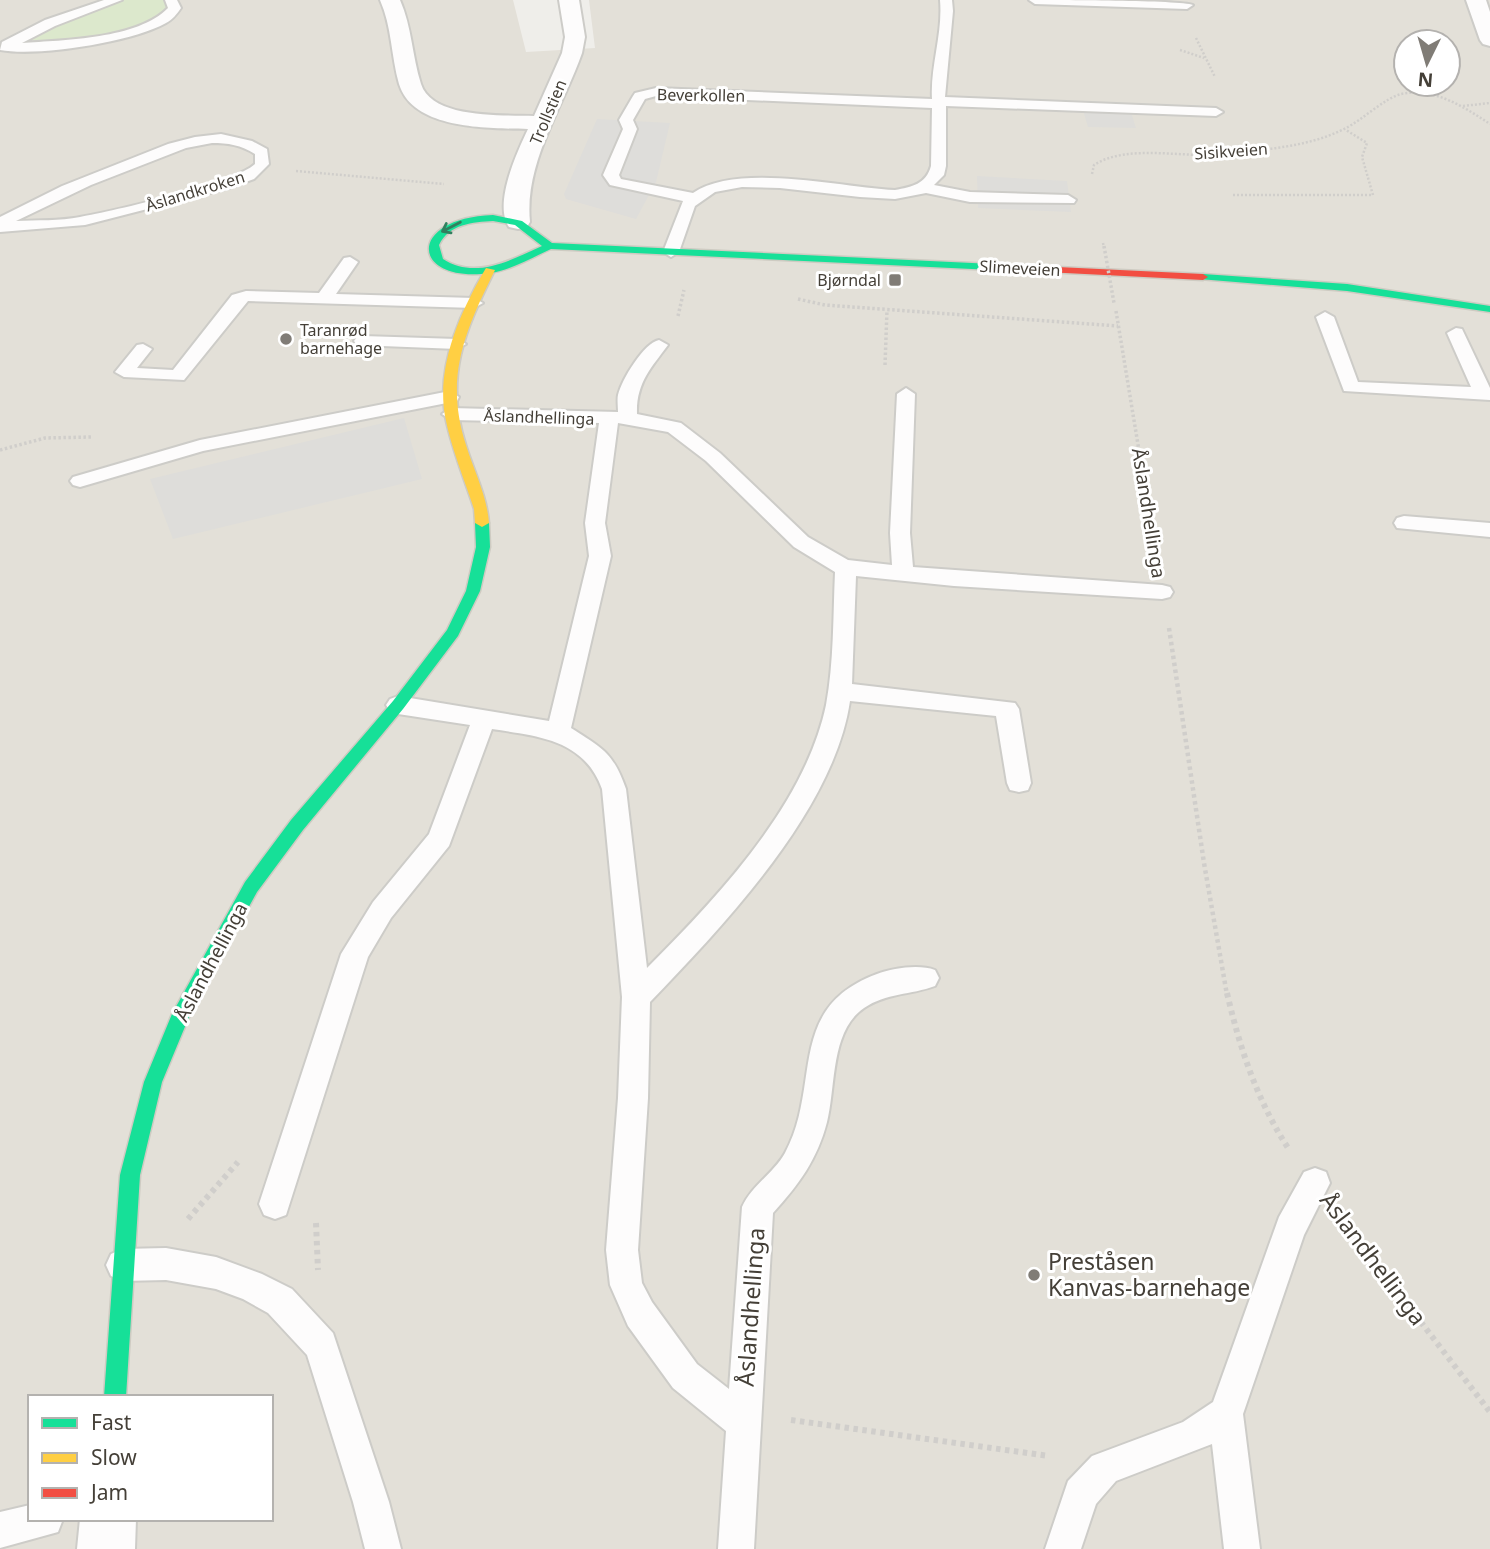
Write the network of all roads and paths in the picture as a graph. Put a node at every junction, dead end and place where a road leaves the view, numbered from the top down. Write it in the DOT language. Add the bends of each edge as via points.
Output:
graph roads {
  1 [pos="116,0"];
  2 [pos="170,0"];
  3 [pos="390,0"];
  4 [pos="569,0"];
  5 [pos="946,0"];
  6 [pos="1035,0"];
  7 [pos="1476,0"];
  8 [pos="1187,5"];
  9 [pos="1490,40"];
  10 [pos="4,43"];
  11 [pos="1180,50"];
  12 [pos="1205,58"];
  13 [pos="938,102"];
  14 [pos="1490,103"];
  15 [pos="1463,106"];
  16 [pos="1216,112"];
  17 [pos="542,123"];
  18 [pos="1490,124"];
  19 [pos="1345,129"];
  20 [pos="258,169"];
  21 [pos="1092,186"];
  22 [pos="925,188"];
  23 [pos="518,191"];
  24 [pos="1233,195"];
  25 [pos="692,198"];
  26 [pos="1068,200"];
  27 [pos="518,222"];
  28 [pos="0,225"];
  29 [pos="1098,233"];
  30 [pos="549,246"];
  31 [pos="671,252"];
  32 [pos="350,262"];
  33 [pos="489,270"];
  34 [pos="685,281"];
  35 [pos="788,295"];
  36 [pos="325,298"];
  37 [pos="474,303"];
  38 [pos="1490,309"];
  39 [pos="887,310"];
  40 [pos="1325,317"];
  41 [pos="1118,326"];
  42 [pos="1456,333"];
  43 [pos="363,341"];
  44 [pos="457,344"];
  45 [pos="659,345"];
  46 [pos="143,349"];
  47 [pos="906,394"];
  48 [pos="1486,394"];
  49 [pos="451,406"];
  50 [pos="618,419"];
  51 [pos="80,481"];
  52 [pos="1404,523"];
  53 [pos="1490,530"];
  54 [pos="846,568"];
  55 [pos="903,575"];
  56 [pos="1162,592"];
  57 [pos="839,691"];
  58 [pos="398,705"];
  59 [pos="483,720"];
  60 [pos="558,731"];
  61 [pos="1019,783"];
  62 [pos="925,978"];
  63 [pos="636,997"];
  64 [pos="292,1153"];
  65 [pos="1315,1184"];
  66 [pos="275,1204"];
  67 [pos="166,1264"];
  68 [pos="122,1265"];
  69 [pos="321,1345"];
  70 [pos="115,1395"];
  71 [pos="1490,1412"];
  72 [pos="1226,1414"];
  73 [pos="744,1418"];
  74 [pos="1104,1468"];
  75 [pos="37,1521"];
  76 [pos="108,1521"];
  77 [pos="0,1530"];
  78 [pos="106,1549"];
  79 [pos="383,1549"];
  80 [pos="736,1549"];
  81 [pos="1063,1549"];
  82 [pos="1242,1549"];
  1 -- 10 [label="lane"];
  2 -- 10 [label="lane" via="175,8 164,20 114,36 61,46"];
  3 -- 17 [label="street" via="414,96 425,105 484,121"];
  4 -- 17 [label="street, Trollstien" via="575,37 572,53"];
  5 -- 13 [label="lane"];
  6 -- 8 [label="lane"];
  7 -- 9 [label="street"];
  8 -- 12 [label="path"];
  11 -- 12 [label="path"];
  12 -- 16 [label="path" via="1219,85"];
  13 -- 16 [label="lane, Beverkollen"];
  13 -- 22 [label="lane" via="936,174"];
  13 -- 25 [label="lane, Beverkollen" via="656,92 640,96 626,120 630,129 611,175 615,182"];
  14 -- 15 [label="path"];
  15 -- 18 [label="path, Sisikveien"];
  15 -- 19 [label="path, Sisikveien" via="1437,95 1400,94"];
  17 -- 23 [label="street, Trollstien"];
  19 -- 21 [label="path, Sisikveien" via="1302,144 1261,150 1214,155 1118,154 1094,165"];
  19 -- 24 [label="path" via="1367,142 1362,157 1373,195"];
  20 -- 23 [label="path"];
  20 -- 28 [label="lane, Åslandkroken" via="224,185 118,214 79,222"];
  20 -- 28 [label="lane, Åslandkroken" via="262,152 250,143 194,141 26,207"];
  22 -- 25 [label="lane" via="866,194 748,182 717,187"];
  22 -- 26 [label="lane" via="970,197"];
  23 -- 27 [label="street, Trollstien" via="514,209"];
  25 -- 31 [label="lane"];
  27 -- 30 [label="street"];
  27 -- 33 [label="street, Slimeveien, one-way" via="483,218 457,223 440,233 433,244 433,256 447,267"];
  29 -- 41 [label="path, Åslandhellinga, bridge"];
  30 -- 31 [label="street, Slimeveien"];
  30 -- 33 [label="street, Slimeveien"];
  31 -- 38 [label="street, Slimeveien" via="1271,279 1397,292"];
  32 -- 36 [label="lane"];
  33 -- 37 [label="street, Åslandhellinga"];
  34 -- 45 [label="path" via="676,325"];
  35 -- 39 [label="path" via="825,305"];
  36 -- 37 [label="lane"];
  36 -- 46 [label="lane" via="242,297 178,376 124,372"];
  37 -- 44 [label="street, Åslandhellinga"];
  39 -- 41 [label="path"];
  39 -- 47 [label="path" via="887,377"];
  40 -- 48 [label="lane" via="1351,387"];
  41 -- 56 [label="path, Åslandhellinga"];
  42 -- 48 [label="lane"];
  43 -- 44 [label="lane"];
  44 -- 49 [label="street, Åslandhellinga" via="450,378"];
  45 -- 50 [label="lane" via="648,357"];
  47 -- 55 [label="lane" via="900,533"];
  49 -- 50 [label="lane, Åslandhellinga"];
  49 -- 51 [label="lane" via="369,411 200,446"];
  49 -- 58 [label="street, Åslandhellinga" via="481,509 483,547 472,591 453,632"];
  50 -- 54 [label="lane, Åslandhellinga" via="674,427 694,440 801,542"];
  50 -- 60 [label="lane" via="602,448 593,531 600,556"];
  52 -- 53 [label="lane"];
  54 -- 55 [label="lane, Åslandhellinga"];
  54 -- 57 [label="lane"];
  55 -- 56 [label="lane, Åslandhellinga"];
  56 -- 65 [label="path" via="1225,987 1261,1100 1283,1141"];
  57 -- 61 [label="lane" via="1007,709"];
  57 -- 63 [label="lane" via="828,740 796,807 686,948"];
  58 -- 59 [label="lane, Åslandhellinga"];
  58 -- 68 [label="street, Åslandhellinga" via="251,887 181,1014 153,1082 130,1175"];
  59 -- 60 [label="lane, Åslandhellinga"];
  59 -- 64 [label="lane" via="440,838 382,910 355,954"];
  60 -- 63 [label="lane, Åslandhellinga" via="599,758 614,789"];
  62 -- 73 [label="lane, Åslandhellinga" via="883,984 852,1000 833,1022 812,1123 796,1164 758,1207"];
  63 -- 73 [label="lane, Åslandhellinga" via="622,1250 626,1285 640,1314 685,1376"];
  64 -- 66 [label="lane"];
  64 -- 67 [label="path" via="238,1162 187,1220"];
  65 -- 71 [label="path, Åslandhellinga"];
  65 -- 72 [label="lane, Åslandhellinga" via="1290,1228"];
  66 -- 69 [label="path" via="310,1205 318,1231"];
  67 -- 68 [label="lane"];
  67 -- 69 [label="lane" via="251,1284 280,1301"];
  68 -- 70 [label="street, Åslandhellinga"];
  69 -- 79 [label="lane"];
  72 -- 74 [label="lane" via="1193,1436"];
  72 -- 82 [label="lane"];
  73 -- 74 [label="path" via="1047,1455"];
  73 -- 80 [label="lane, Åslandhellinga"];
  74 -- 81 [label="lane" via="1081,1494"];
  75 -- 77 [label="lane"];
  76 -- 78 [label="street"];
}
